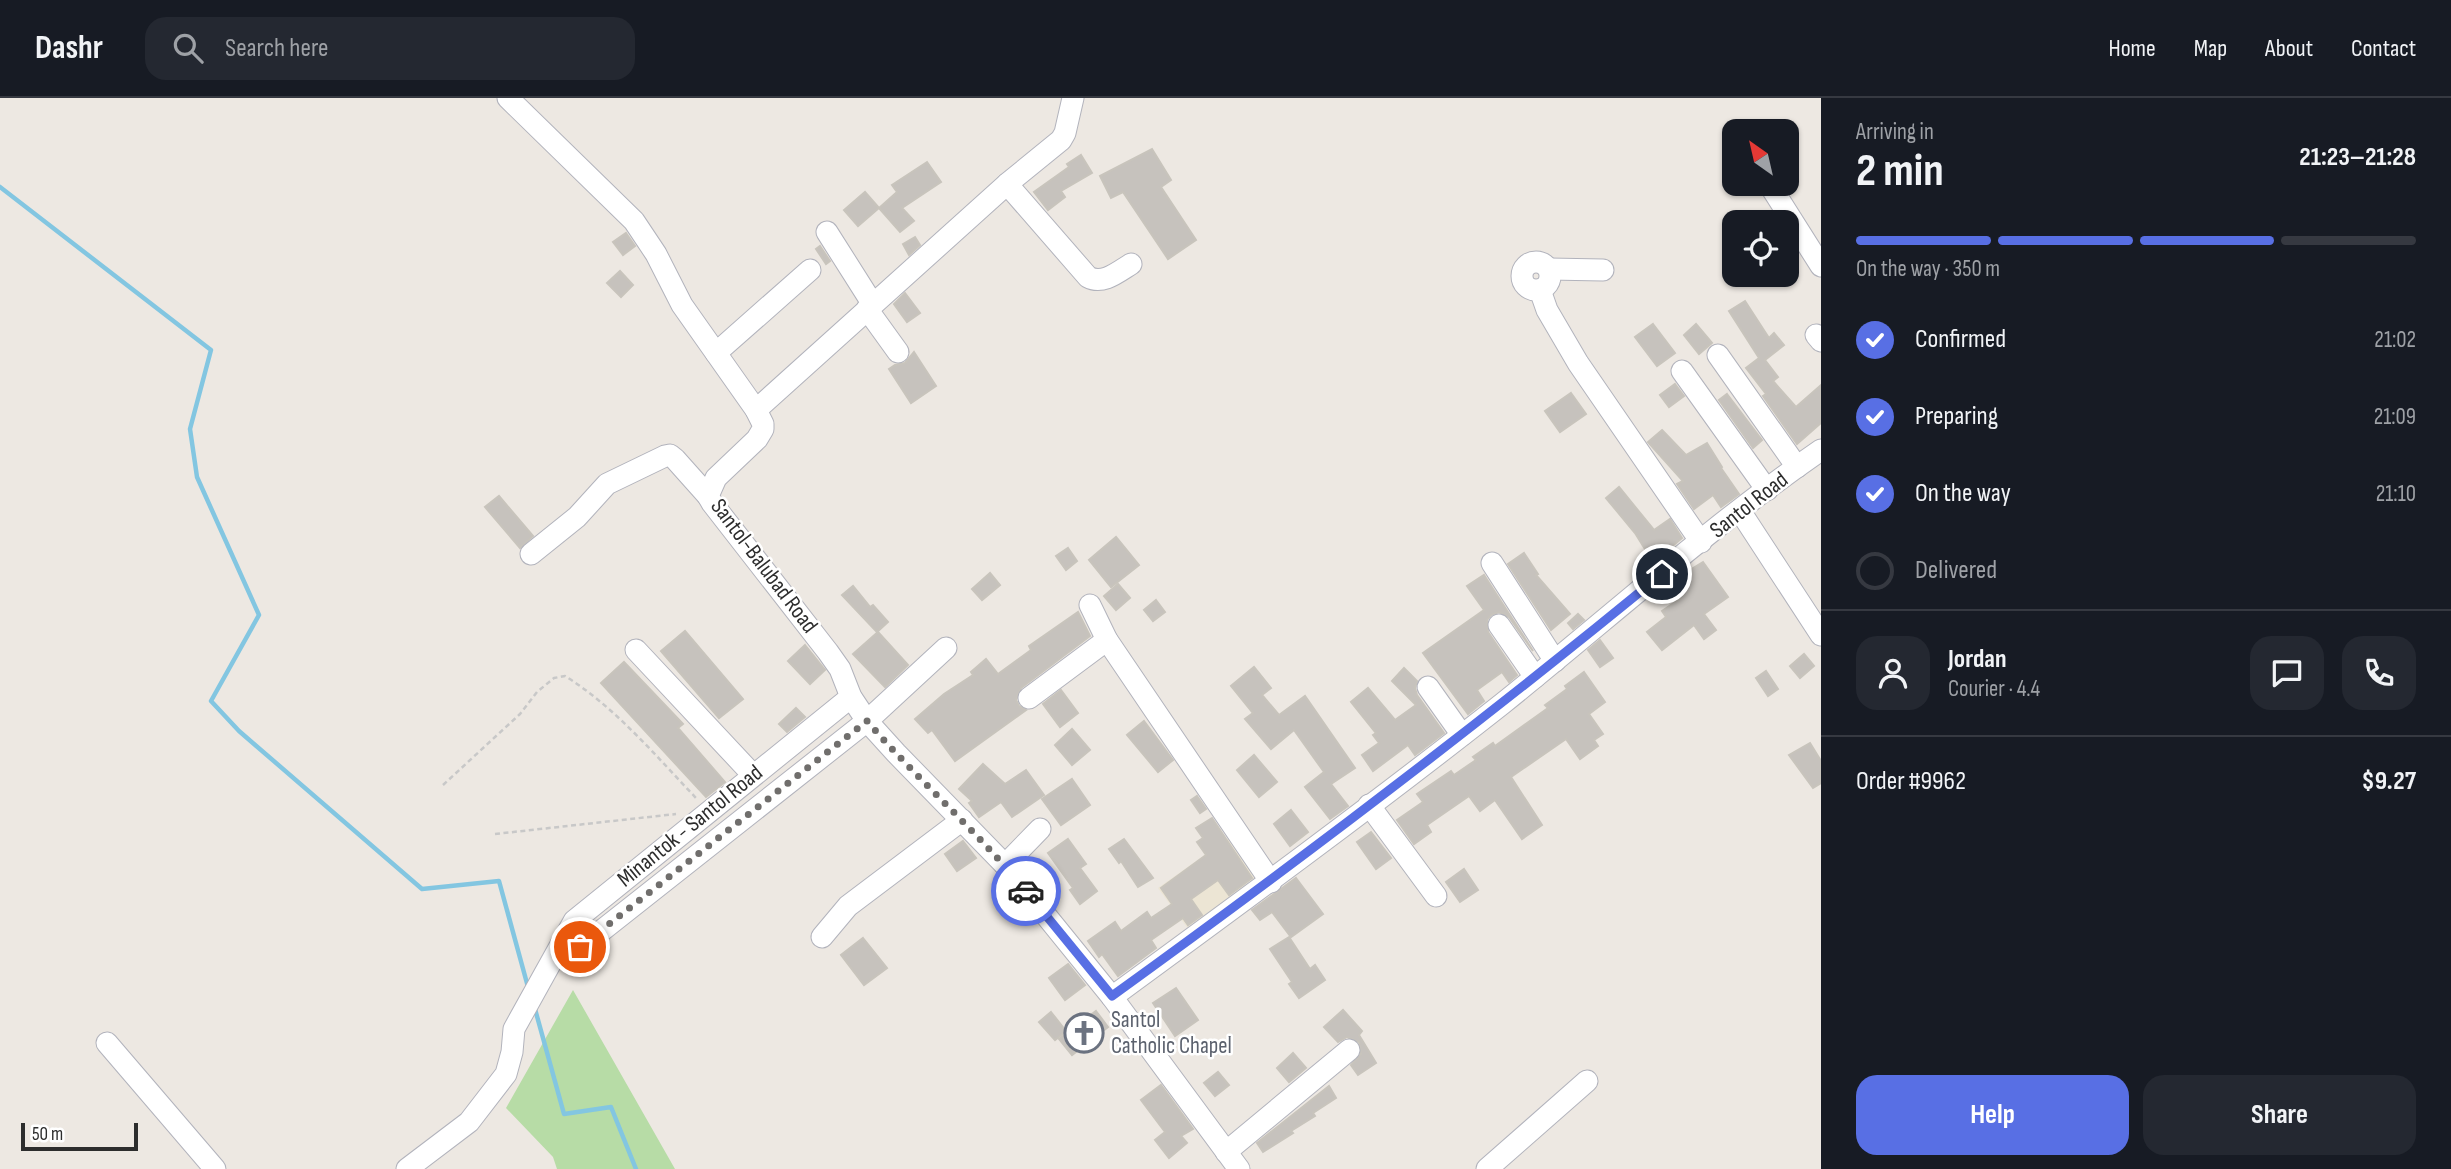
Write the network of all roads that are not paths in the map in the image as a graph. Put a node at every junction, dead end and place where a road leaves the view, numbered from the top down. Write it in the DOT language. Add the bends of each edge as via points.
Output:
graph roads {
  1 [pos="1073,98"];
  2 [pos="510,99"];
  3 [pos="1007,184"];
  4 [pos="1777,196"];
  5 [pos="827,232"];
  6 [pos="1131,264"];
  7 [pos="1821,266"];
  8 [pos="810,270"];
  9 [pos="1604,270"];
  10 [pos="869,306"];
  11 [pos="898,352"];
  12 [pos="716,353"];
  13 [pos="1718,355"];
  14 [pos="1682,371"];
  15 [pos="756,410"];
  16 [pos="1821,450"];
  17 [pos="1797,467"];
  18 [pos="1767,490"];
  19 [pos="708,496"];
  20 [pos="1740,510"];
  21 [pos="1701,542"];
  22 [pos="531,554"];
  23 [pos="1492,563"];
  24 [pos="1090,605"];
  25 [pos="1499,625"];
  26 [pos="1821,635"];
  27 [pos="1107,640"];
  28 [pos="946,648"];
  29 [pos="636,650"];
  30 [pos="1555,660"];
  31 [pos="1535,677"];
  32 [pos="1428,687"];
  33 [pos="851,697"];
  34 [pos="1029,698"];
  35 [pos="867,721"];
  36 [pos="1462,735"];
  37 [pos="753,775"];
  38 [pos="1369,805"];
  39 [pos="962,820"];
  40 [pos="1040,829"];
  41 [pos="1004,865"];
  42 [pos="1270,881"];
  43 [pos="1436,896"];
  44 [pos="822,937"];
  45 [pos="580,947"];
  46 [pos="1112,996"];
  47 [pos="107,1043"];
  48 [pos="1349,1050"];
  49 [pos="1587,1081"];
  50 [pos="1233,1161"];
  51 [pos="215,1169"];
  52 [pos="407,1169"];
  53 [pos="1487,1169"];
  1 -- 3 [label="street" via="1061,141"];
  2 -- 12 [label="street" via="634,221 682,305"];
  3 -- 6 [label="street" via="1088,277 1106,279"];
  3 -- 10 [label="street"];
  4 -- 7 [label="street"];
  5 -- 10 [label="street"];
  8 -- 12 [label="street"];
  9 -- 21 [label="street" via="1549,269 1533,262 1523,270 1523,283 1540,290 1578,363"];
  10 -- 11 [label="street"];
  10 -- 15 [label="street"];
  12 -- 15 [label="street"];
  13 -- 17 [label="street"];
  14 -- 18 [label="street"];
  15 -- 19 [label="street, Santol-Balubad Road" via="763,429 716,478"];
  16 -- 17 [label="street, Santol Road"];
  17 -- 18 [label="street, Santol Road"];
  18 -- 20 [label="street, Santol Road"];
  19 -- 22 [label="street" via="675,459 665,456 607,484 577,517"];
  19 -- 33 [label="street, Santol-Balubad Road" via="828,652"];
  20 -- 21 [label="street, Santol Road"];
  20 -- 26 [label="street"];
  21 -- 30 [label="street, Santol Road"];
  23 -- 30 [label="street"];
  24 -- 27 [label="street"];
  25 -- 31 [label="street"];
  27 -- 34 [label="street"];
  27 -- 42 [label="street"];
  28 -- 35 [label="street"];
  29 -- 37 [label="street"];
  30 -- 31 [label="street, Santol Road"];
  31 -- 36 [label="street, Santol Road"];
  32 -- 36 [label="street"];
  33 -- 35 [label="street, Santol-Balubad Road"];
  33 -- 37 [label="street, Minantok - Santol Road"];
  35 -- 39 [label="street, Santol-Balubad Road"];
  35 -- 45 [label="street"];
  36 -- 38 [label="street, Santol Road"];
  37 -- 52 [label="street, Minantok - Santol Road" via="574,921 514,1029 506,1074 468,1122"];
  38 -- 42 [label="street, Santol Road"];
  38 -- 43 [label="street"];
  39 -- 41 [label="street, Santol-Balubad Road"];
  39 -- 44 [label="street" via="848,906"];
  40 -- 41 [label="street"];
  41 -- 46 [label="street, Santol-Balubad Road"];
  42 -- 46 [label="street, Santol Road"];
  46 -- 50 [label="street, Santol-Balubad Road"];
  47 -- 51 [label="street"];
  48 -- 50 [label="street"];
  49 -- 53 [label="street"];
}
